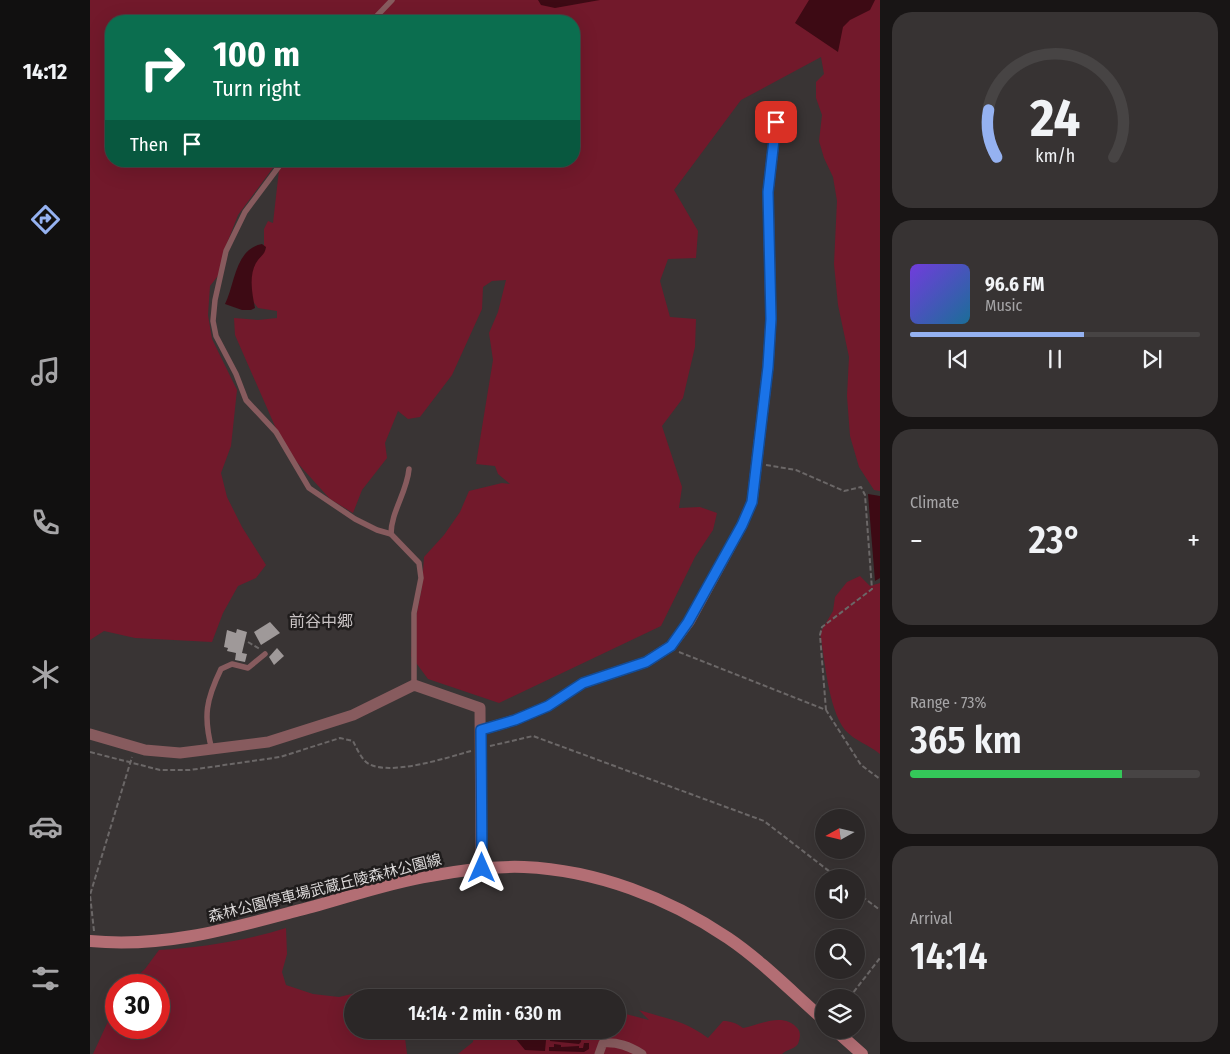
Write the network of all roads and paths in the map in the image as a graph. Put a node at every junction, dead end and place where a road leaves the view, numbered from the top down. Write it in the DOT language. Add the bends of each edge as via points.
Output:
graph roads {
  1 [pos="392,0"];
  2 [pos="378,15"];
  3 [pos="776,122"];
  4 [pos="278,167"];
  5 [pos="758,464"];
  6 [pos="409,469"];
  7 [pos="391,534"];
  8 [pos="248,642"];
  9 [pos="671,646"];
  10 [pos="265,654"];
  11 [pos="414,685"];
  12 [pos="826,710"];
  13 [pos="481,730"];
  14 [pos="90,734"];
  15 [pos="134,747"];
  16 [pos="212,750"];
  17 [pos="880,779"];
  18 [pos="482,868"];
  19 [pos="865,899"];
  20 [pos="880,910"];
  21 [pos="92,941"];
  22 [pos="880,958"];
  23 [pos="856,989"];
  24 [pos="815,1012"];
  25 [pos="845,1039"];
  26 [pos="599,1054"];
  27 [pos="642,1054"];
  28 [pos="862,1054"];
  1 -- 2 [label="lane"];
  3 -- 5 [label="street" via="768,192 771,319"];
  4 -- 7 [label="lane" via="236,226 226,251 215,300 213,321 216,336 246,400 276,432 309,488 355,519"];
  5 -- 9 [label="street" via="752,502 742,525 688,622"];
  5 -- 12 [label="path" via="796,470 844,491 861,487 865,495 872,589 822,627"];
  6 -- 7 [label="lane"];
  7 -- 11 [label="lane" via="415,557 420,570 414,613"];
  8 -- 10 [label="path"];
  9 -- 12 [label="path" via="683,654"];
  9 -- 13 [label="street" via="646,662 583,683 548,706"];
  10 -- 16 [label="lane" via="248,668 232,664 221,669 206,704"];
  11 -- 13 [label="street" via="480,708"];
  11 -- 16 [label="street" via="353,715 268,742"];
  12 -- 17 [label="path" via="861,765"];
  13 -- 18 [label="street"];
  14 -- 15 [label="street"];
  15 -- 16 [label="street" via="180,754"];
  15 -- 21 [label="path" via="90,895 94,926"];
  18 -- 21 [label="main road, 森林公園停車場武蔵丘陵森林公園線" via="429,876 207,935 153,942"];
  18 -- 24 [label="main road, 森林公園停車場武蔵丘陵森林公園線" via="524,867 558,871 617,884 662,902 730,939"];
  19 -- 20 [label="path"];
  22 -- 23 [label="path"];
  25 -- 28 [label="main road"];
  26 -- 27 [label="street" via="603,1043 611,1042"];
}
